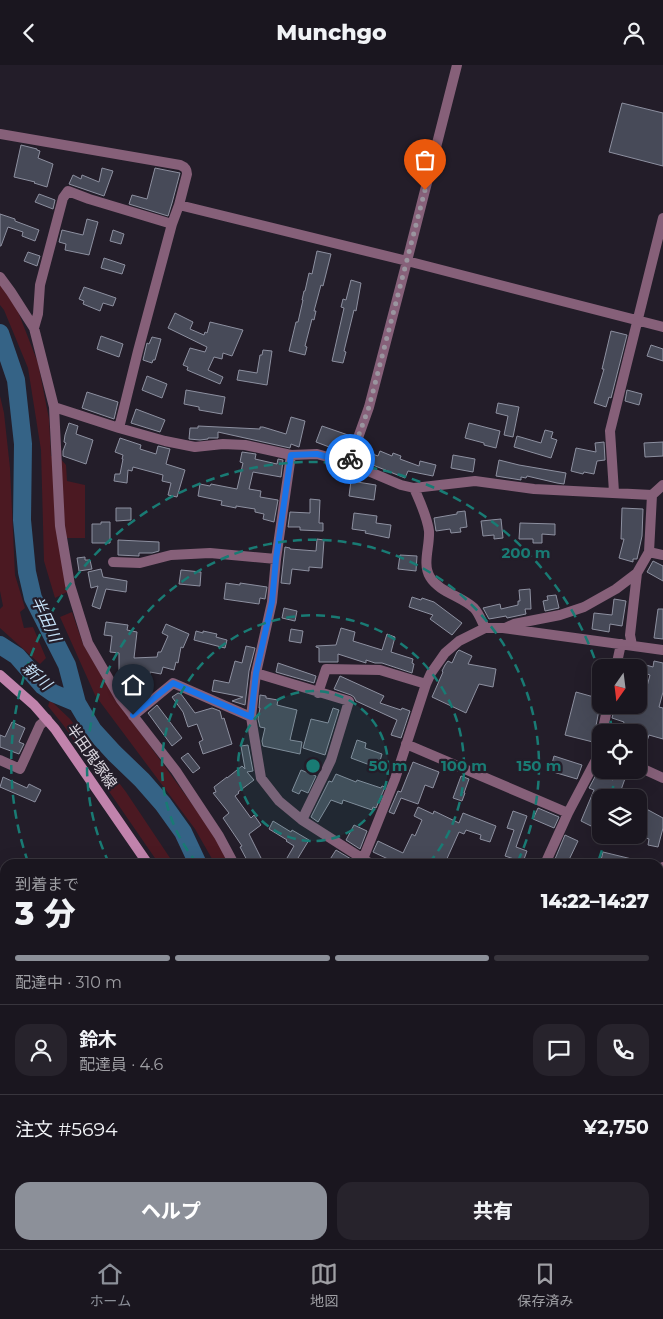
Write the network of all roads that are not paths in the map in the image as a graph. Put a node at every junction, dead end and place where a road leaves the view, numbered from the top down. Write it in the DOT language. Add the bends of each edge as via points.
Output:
graph roads {
  1 [pos="457,65"];
  2 [pos="0,134"];
  3 [pos="179,205"];
  4 [pos="663,219"];
  5 [pos="172,224"];
  6 [pos="407,261"];
  7 [pos="0,277"];
  8 [pos="638,320"];
  9 [pos="663,327"];
  10 [pos="34,328"];
  11 [pos="54,407"];
  12 [pos="119,428"];
  13 [pos="291,455"];
  14 [pos="349,463"];
  15 [pos="663,485"];
  16 [pos="414,488"];
  17 [pos="614,492"];
  18 [pos="652,495"];
  19 [pos="649,552"];
  20 [pos="663,555"];
  21 [pos="276,559"];
  22 [pos="114,562"];
  23 [pos="637,573"];
  24 [pos="485,628"];
  25 [pos="503,628"];
  26 [pos="627,645"];
  27 [pos="663,650"];
  28 [pos="620,659"];
  29 [pos="256,673"];
  30 [pos="0,675"];
  31 [pos="426,684"];
  32 [pos="318,693"];
  33 [pos="133,715"];
  34 [pos="251,717"];
  35 [pos="47,719"];
  36 [pos="406,744"];
  37 [pos="0,760"];
  38 [pos="592,767"];
  39 [pos="647,771"];
  40 [pos="663,778"];
  41 [pos="568,813"];
  42 [pos="302,820"];
  43 [pos="145,859"];
  44 [pos="231,859"];
  45 [pos="360,859"];
  46 [pos="366,859"];
  47 [pos="547,859"];
  1 -- 6 [label="street"];
  2 -- 3 [label="street" via="180,165 185,167 187,174"];
  3 -- 5 [label="street"];
  3 -- 6 [label="street"];
  4 -- 8 [label="street"];
  5 -- 10 [label="street" via="68,191 63,199 40,285"];
  5 -- 12 [label="street"];
  6 -- 8 [label="street"];
  6 -- 14 [label="street" via="369,407"];
  7 -- 10 [label="street"];
  8 -- 9 [label="street"];
  8 -- 17 [label="street" via="610,431"];
  10 -- 11 [label="street"];
  11 -- 12 [label="street"];
  11 -- 33 [label="street" via="60,525 70,585 88,643"];
  12 -- 13 [label="street" via="195,447 245,445"];
  13 -- 14 [label="street" via="317,454"];
  13 -- 21 [label="street"];
  14 -- 16 [label="street"];
  15 -- 18 [label="street"];
  16 -- 17 [label="street" via="475,481 534,489"];
  16 -- 24 [label="street" via="427,519 426,568 430,577 438,586 476,610"];
  17 -- 18 [label="street"];
  18 -- 19 [label="street"];
  19 -- 20 [label="street"];
  19 -- 23 [label="street"];
  21 -- 22 [label="street" via="210,553 171,555 140,563"];
  21 -- 29 [label="street" via="272,602"];
  23 -- 25 [label="street" via="584,607"];
  23 -- 26 [label="street"];
  24 -- 25 [label="street"];
  24 -- 31 [label="street" via="458,641 445,653"];
  25 -- 26 [label="street"];
  26 -- 27 [label="street"];
  26 -- 28 [label="street"];
  29 -- 32 [label="street"];
  29 -- 34 [label="street"];
  30 -- 35 [label="main road, 半田鬼塚線"];
  31 -- 32 [label="street" via="380,671 326,669"];
  31 -- 36 [label="street"];
  32 -- 42 [label="street" via="349,701 331,760"];
  33 -- 34 [label="street" via="173,683"];
  33 -- 44 [label="street" via="176,771"];
  34 -- 42 [label="street" via="261,778 279,801"];
  35 -- 37 [label="street" via="40,725 20,769"];
  35 -- 43 [label="main road, 半田鬼塚線"];
  36 -- 41 [label="street"];
  36 -- 46 [label="street"];
  38 -- 41 [label="street"];
  39 -- 40 [label="street"];
  41 -- 47 [label="street"];
  42 -- 45 [label="street"];
}
